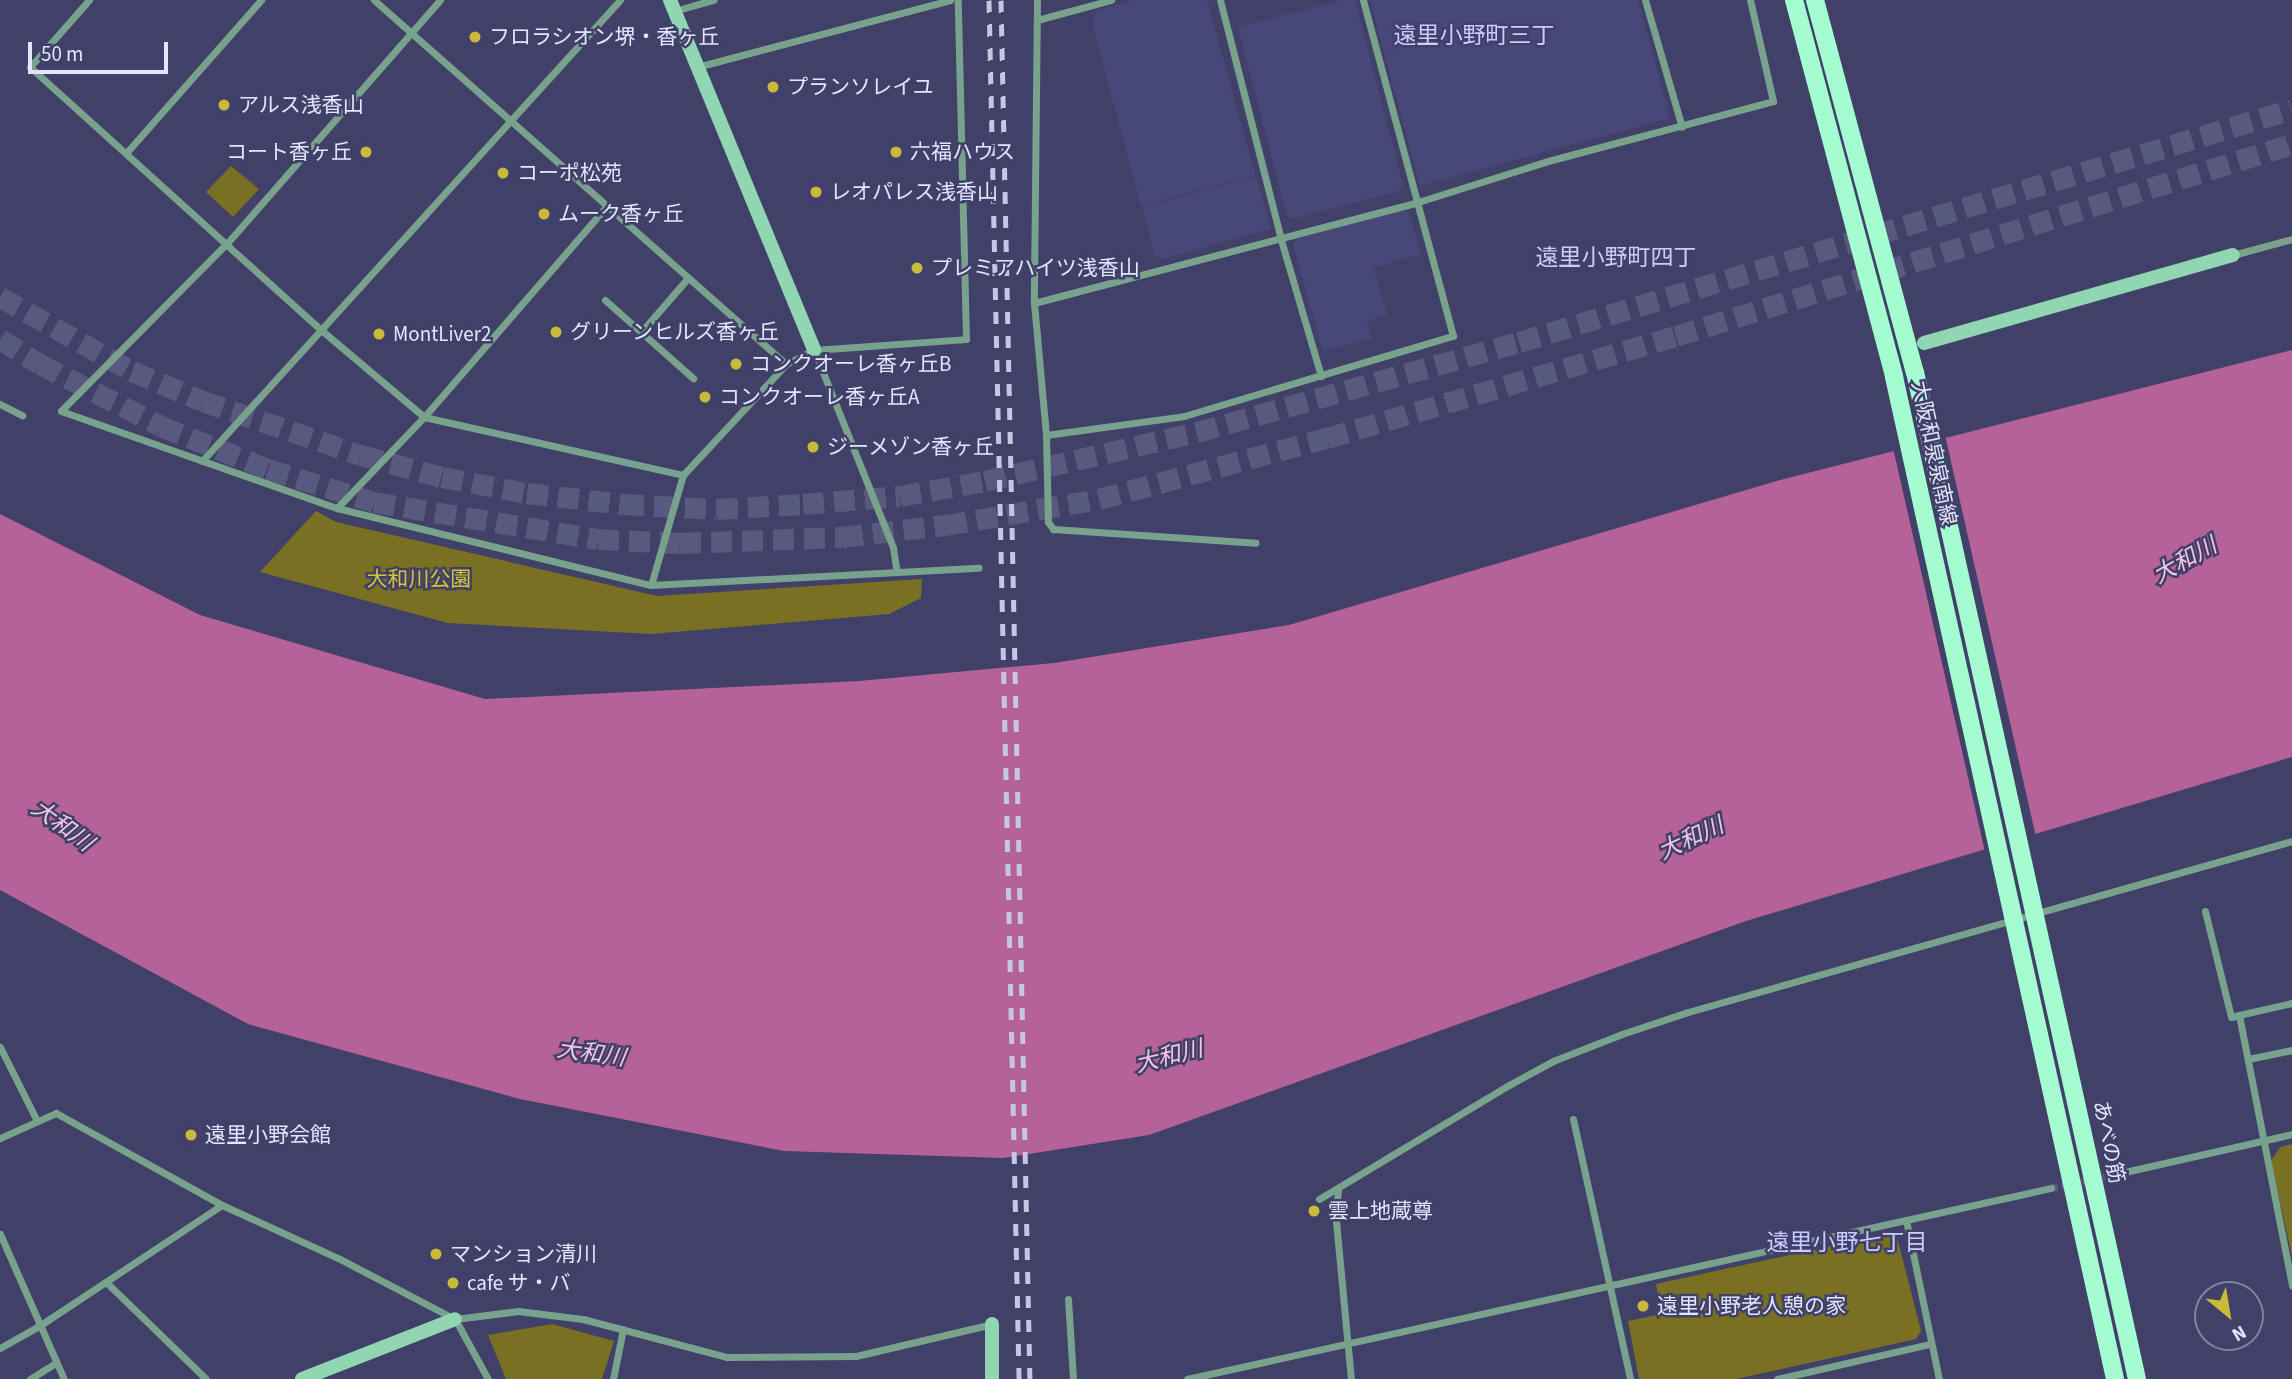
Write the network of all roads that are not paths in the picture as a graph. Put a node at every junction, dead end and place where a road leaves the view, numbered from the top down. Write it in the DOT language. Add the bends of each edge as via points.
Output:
graph roads {
  1 [pos="89,0"];
  2 [pos="261,0"];
  3 [pos="374,0"];
  4 [pos="440,0"];
  5 [pos="620,0"];
  6 [pos="713,0"];
  7 [pos="950,0"];
  8 [pos="958,0"];
  9 [pos="1037,0"];
  10 [pos="1111,0"];
  11 [pos="1220,0"];
  12 [pos="1363,0"];
  13 [pos="1645,0"];
  14 [pos="1750,0"];
  15 [pos="1794,0"];
  16 [pos="1815,0"];
  17 [pos="672,6"];
  18 [pos="1037,20"];
  19 [pos="410,32"];
  20 [pos="696,67"];
  21 [pos="512,119"];
  22 [pos="1682,127"];
  23 [pos="127,152"];
  24 [pos="1418,202"];
  25 [pos="605,208"];
  26 [pos="2292,239"];
  27 [pos="1281,240"];
  28 [pos="227,243"];
  29 [pos="2233,255"];
  30 [pos="687,279"];
  31 [pos="605,300"];
  32 [pos="1034,303"];
  33 [pos="320,329"];
  34 [pos="642,331"];
  35 [pos="1916,345"];
  36 [pos="814,351"];
  37 [pos="1887,354"];
  38 [pos="786,364"];
  39 [pos="1321,376"];
  40 [pos="693,378"];
  41 [pos="0,404"];
  42 [pos="22,415"];
  43 [pos="424,417"];
  44 [pos="1046,435"];
  45 [pos="202,461"];
  46 [pos="683,475"];
  47 [pos="337,508"];
  48 [pos="1255,543"];
  49 [pos="979,568"];
  50 [pos="897,572"];
  51 [pos="652,585"];
  52 [pos="2292,841"];
  53 [pos="2206,911"];
  54 [pos="2034,915"];
  55 [pos="2011,920"];
  56 [pos="2292,1003"];
  57 [pos="2239,1015"];
  58 [pos="0,1047"];
  59 [pos="2292,1050"];
  60 [pos="2248,1059"];
  61 [pos="1573,1119"];
  62 [pos="37,1121"];
  63 [pos="2292,1134"];
  64 [pos="0,1138"];
  65 [pos="2262,1141"];
  66 [pos="2116,1174"];
  67 [pos="2051,1188"];
  68 [pos="1338,1189"];
  69 [pos="1319,1199"];
  70 [pos="222,1205"];
  71 [pos="1906,1220"];
  72 [pos="0,1234"];
  73 [pos="106,1282"];
  74 [pos="1610,1285"];
  75 [pos="2292,1286"];
  76 [pos="1068,1299"];
  77 [pos="456,1319"];
  78 [pos="992,1324"];
  79 [pos="39,1326"];
  80 [pos="624,1329"];
  81 [pos="1346,1344"];
  82 [pos="1930,1344"];
  83 [pos="0,1348"];
  84 [pos="56,1363"];
  85 [pos="30,1379"];
  86 [pos="64,1379"];
  87 [pos="205,1379"];
  88 [pos="302,1379"];
  89 [pos="488,1379"];
  90 [pos="613,1379"];
  91 [pos="992,1379"];
  92 [pos="1073,1379"];
  93 [pos="1187,1379"];
  94 [pos="1351,1379"];
  95 [pos="1630,1379"];
  96 [pos="1777,1379"];
  97 [pos="1939,1379"];
  98 [pos="2115,1379"];
  99 [pos="2137,1379"];
  1 -- 23 [label="street" via="30,67"];
  2 -- 23 [label="street"];
  3 -- 19 [label="street"];
  4 -- 19 [label="street"];
  5 -- 21 [label="street"];
  6 -- 17 [label="street"];
  7 -- 20 [label="street"];
  8 -- 36 [label="street" via="966,339"];
  9 -- 18 [label="street"];
  10 -- 18 [label="street"];
  11 -- 27 [label="street"];
  12 -- 24 [label="street"];
  13 -- 22 [label="street"];
  14 -- 22 [label="street" via="1773,101"];
  15 -- 37 [label="main road, 大阪和泉泉南線"];
  16 -- 35 [label="main road, 大阪和泉泉南線"];
  17 -- 20 [label="street"];
  18 -- 32 [label="street"];
  19 -- 21 [label="street"];
  19 -- 28 [label="street"];
  20 -- 36 [label="street"];
  21 -- 25 [label="street"];
  21 -- 33 [label="street"];
  22 -- 24 [label="street" via="1548,161"];
  23 -- 28 [label="street"];
  24 -- 27 [label="street"];
  24 -- 39 [label="street" via="1452,336"];
  25 -- 30 [label="street"];
  25 -- 43 [label="street"];
  26 -- 29 [label="street"];
  27 -- 32 [label="street"];
  27 -- 39 [label="street"];
  28 -- 33 [label="street"];
  28 -- 45 [label="street" via="61,411"];
  29 -- 35 [label="street"];
  30 -- 34 [label="street"];
  30 -- 38 [label="street"];
  31 -- 34 [label="street"];
  32 -- 44 [label="street"];
  33 -- 43 [label="street"];
  33 -- 45 [label="street"];
  34 -- 40 [label="street"];
  35 -- 37 [label="street"];
  35 -- 54 [label="main road, 大阪和泉泉南線" via="1914,372"];
  36 -- 38 [label="street"];
  36 -- 50 [label="street" via="893,548"];
  37 -- 55 [label="main road, 大阪和泉泉南線"];
  38 -- 46 [label="street"];
  39 -- 44 [label="street" via="1184,416"];
  41 -- 42 [label="street"];
  43 -- 46 [label="street"];
  43 -- 47 [label="street"];
  44 -- 48 [label="street" via="1048,522 1053,529"];
  45 -- 47 [label="street"];
  46 -- 51 [label="street"];
  47 -- 51 [label="street"];
  49 -- 50 [label="street"];
  50 -- 51 [label="street"];
  52 -- 54 [label="street"];
  53 -- 57 [label="street" via="2231,1017"];
  54 -- 55 [label="street"];
  54 -- 99 [label="main road, あべの筋"];
  55 -- 68 [label="street" via="1688,1012 1553,1062"];
  55 -- 98 [label="main road"];
  56 -- 57 [label="street"];
  57 -- 60 [label="street"];
  58 -- 62 [label="street"];
  59 -- 60 [label="street"];
  60 -- 65 [label="street"];
  61 -- 74 [label="street"];
  62 -- 64 [label="street"];
  62 -- 70 [label="street" via="56,1113"];
  63 -- 65 [label="street"];
  65 -- 66 [label="street"];
  65 -- 75 [label="street"];
  67 -- 71 [label="street"];
  68 -- 69 [label="street"];
  68 -- 81 [label="street" via="1336,1221"];
  70 -- 73 [label="street"];
  70 -- 77 [label="street"];
  71 -- 74 [label="street"];
  71 -- 82 [label="street"];
  72 -- 79 [label="street"];
  73 -- 79 [label="street"];
  73 -- 87 [label="street"];
  74 -- 81 [label="street"];
  74 -- 95 [label="street"];
  76 -- 92 [label="street"];
  77 -- 80 [label="street" via="518,1311"];
  77 -- 88 [label="street"];
  77 -- 89 [label="street"];
  78 -- 80 [label="street" via="843,1357 727,1357"];
  78 -- 91 [label="street"];
  79 -- 83 [label="street"];
  79 -- 84 [label="street"];
  80 -- 90 [label="street"];
  81 -- 93 [label="street"];
  81 -- 94 [label="street"];
  82 -- 96 [label="street"];
  82 -- 97 [label="street"];
  84 -- 85 [label="street"];
  84 -- 86 [label="street"];
}
